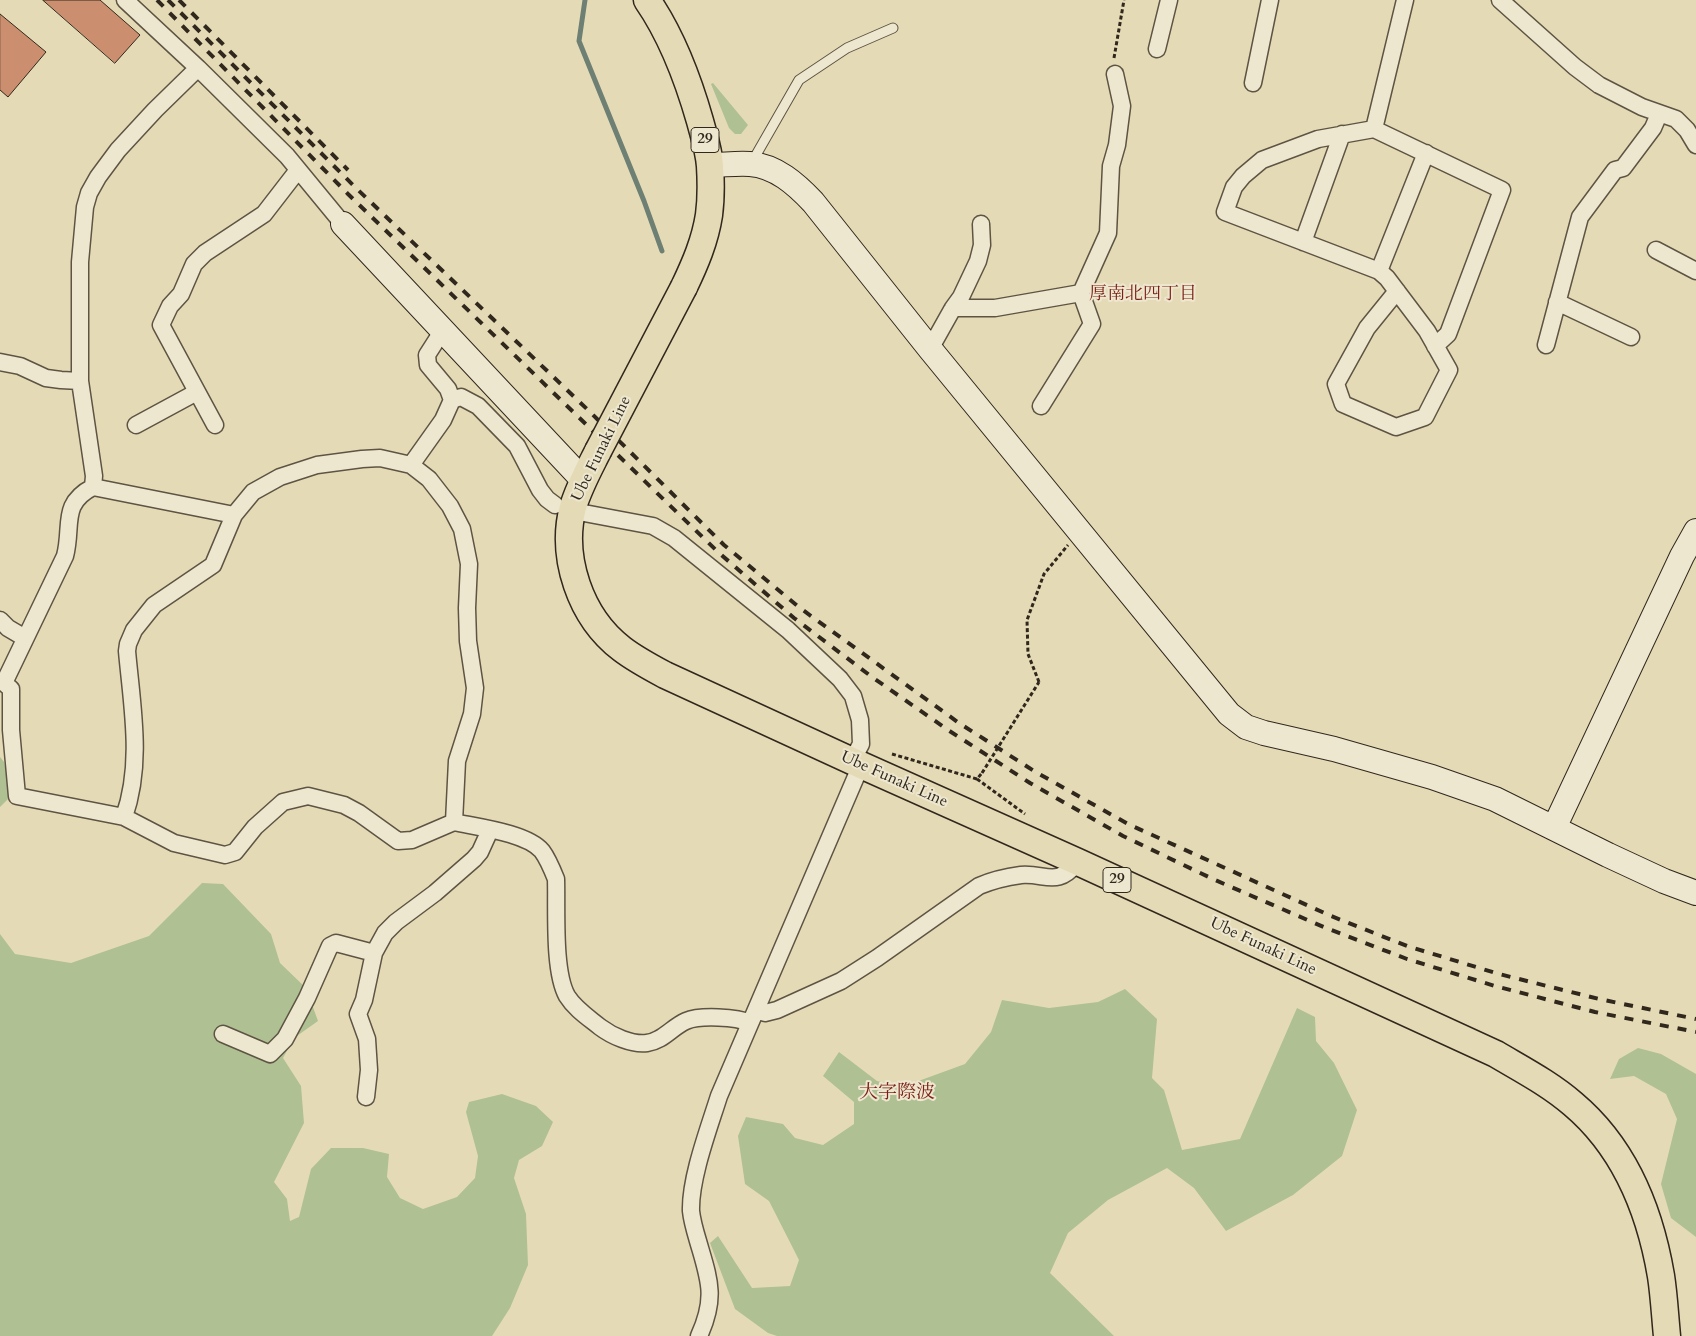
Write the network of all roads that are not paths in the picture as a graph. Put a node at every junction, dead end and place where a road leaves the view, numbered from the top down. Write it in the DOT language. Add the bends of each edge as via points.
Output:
graph roads {
  1 [pos="125,0"];
  2 [pos="647,0"];
  3 [pos="1169,0"];
  4 [pos="1270,0"];
  5 [pos="1405,0"];
  6 [pos="1500,0"];
  7 [pos="893,28"];
  8 [pos="1158,49"];
  9 [pos="198,68"];
  10 [pos="1115,74"];
  11 [pos="1253,82"];
  12 [pos="1659,114"];
  13 [pos="1374,129"];
  14 [pos="1342,134"];
  15 [pos="1696,145"];
  16 [pos="1426,154"];
  17 [pos="751,164"];
  18 [pos="710,165"];
  19 [pos="298,170"];
  20 [pos="343,224"];
  21 [pos="981,224"];
  22 [pos="1302,242"];
  23 [pos="1656,250"];
  24 [pos="1379,271"];
  25 [pos="1696,271"];
  26 [pos="1397,292"];
  27 [pos="1081,293"];
  28 [pos="1558,302"];
  29 [pos="952,308"];
  30 [pos="443,330"];
  31 [pos="1631,337"];
  32 [pos="1546,344"];
  33 [pos="1435,346"];
  34 [pos="930,348"];
  35 [pos="0,362"];
  36 [pos="80,381"];
  37 [pos="197,392"];
  38 [pos="452,400"];
  39 [pos="1041,406"];
  40 [pos="136,424"];
  41 [pos="215,425"];
  42 [pos="411,465"];
  43 [pos="583,480"];
  44 [pos="93,486"];
  45 [pos="555,505"];
  46 [pos="584,513"];
  47 [pos="234,515"];
  48 [pos="1696,531"];
  49 [pos="0,620"];
  50 [pos="25,638"];
  51 [pos="858,757"];
  52 [pos="124,817"];
  53 [pos="454,822"];
  54 [pos="1554,828"];
  55 [pos="490,830"];
  56 [pos="1078,862"];
  57 [pos="1696,893"];
  58 [pos="374,954"];
  59 [pos="753,1017"];
  60 [pos="223,1034"];
  61 [pos="366,1097"];
  62 [pos="699,1336"];
  63 [pos="1667,1336"];
  1 -- 9 [label="street"];
  2 -- 18 [label="main road, Ube Funaki Line / 29" via="680,64 694,102"];
  3 -- 8 [label="street"];
  4 -- 11 [label="street"];
  5 -- 13 [label="street"];
  6 -- 12 [label="street" via="1599,85"];
  7 -- 17 [label="lane" via="847,48 799,80"];
  9 -- 19 [label="street"];
  9 -- 36 [label="street" via="118,150 89,193 80,262"];
  10 -- 27 [label="street" via="1122,106 1111,166 1108,233"];
  12 -- 15 [label="street" via="1676,119"];
  12 -- 28 [label="street" via="1653,128 1623,168 1615,170 1580,218"];
  13 -- 14 [label="street"];
  13 -- 16 [label="street"];
  14 -- 22 [label="street"];
  14 -- 22 [label="street" via="1318,139 1262,160 1234,187 1225,212"];
  16 -- 24 [label="street"];
  16 -- 33 [label="street" via="1502,190 1448,334"];
  17 -- 18 [label="street"];
  17 -- 34 [label="street" via="772,170 802,190"];
  18 -- 43 [label="main road, Ube Funaki Line / 29, bridge" via="710,200 699,253"];
  19 -- 20 [label="street"];
  19 -- 37 [label="street" via="264,214 205,253 194,264 181,294 170,306 161,325"];
  20 -- 30 [label="street"];
  21 -- 29 [label="street" via="982,245 978,261 961,297"];
  22 -- 24 [label="street"];
  23 -- 25 [label="street"];
  24 -- 26 [label="street"];
  26 -- 33 [label="street"];
  26 -- 33 [label="street" via="1367,328 1336,384 1343,404 1396,427 1425,416 1449,370"];
  27 -- 29 [label="street" via="995,308"];
  27 -- 39 [label="street" via="1092,324"];
  28 -- 31 [label="street"];
  28 -- 32 [label="street"];
  29 -- 34 [label="street"];
  30 -- 38 [label="street" via="427,355 428,365 448,389"];
  30 -- 43 [label="street"];
  34 -- 54 [label="street" via="1229,714 1246,727 1264,733 1334,749 1495,799"];
  35 -- 36 [label="street" via="20,366 46,378"];
  36 -- 44 [label="street"];
  37 -- 40 [label="street"];
  37 -- 41 [label="street"];
  38 -- 42 [label="street" via="443,420"];
  38 -- 45 [label="street" via="461,398 478,406 517,446 540,490"];
  42 -- 47 [label="street" via="380,458 317,465 280,477 254,492"];
  42 -- 53 [label="street" via="429,479 450,506 462,529 469,564 468,642 475,688 472,714 457,761"];
  43 -- 51 [label="main road, Ube Funaki Line / 29" via="570,528 571,563 586,606 609,637 620,648 664,675"];
  44 -- 47 [label="street"];
  44 -- 50 [label="street" via="83,492 69,510 65,556"];
  46 -- 51 [label="street" via="654,526 674,538 788,630 834,673 853,696 860,720"];
  47 -- 52 [label="street" via="213,565 154,605 134,630 128,644 135,738 134,778"];
  48 -- 54 [label="street"];
  49 -- 50 [label="street"];
  50 -- 52 [label="street" via="4,683 11,689 10,730 17,796"];
  51 -- 56 [label="main road, Ube Funaki Line / 29"];
  51 -- 59 [label="street"];
  52 -- 53 [label="street" via="174,843 225,855 235,852 254,827 283,802 308,796 344,805 398,841 412,840"];
  53 -- 55 [label="street"];
  54 -- 57 [label="street"];
  55 -- 58 [label="street" via="480,852 435,893 396,922"];
  55 -- 59 [label="street" via="528,841 541,850 550,864 556,879 560,979 577,1008 607,1032 628,1041 646,1043 696,1018 742,1020"];
  56 -- 59 [label="street" via="1069,873 1052,878 1024,875 997,879 979,886 841,981 777,1010"];
  56 -- 63 [label="main road, Ube Funaki Line / 29" via="1496,1054 1573,1104 1615,1151 1641,1200 1661,1276"];
  58 -- 60 [label="street" via="336,943 330,946 285,1039 270,1054"];
  58 -- 61 [label="street" via="358,1014 367,1039 369,1070"];
  59 -- 62 [label="street" via="719,1096 692,1196 693,1222 710,1286 710,1306"];
}
